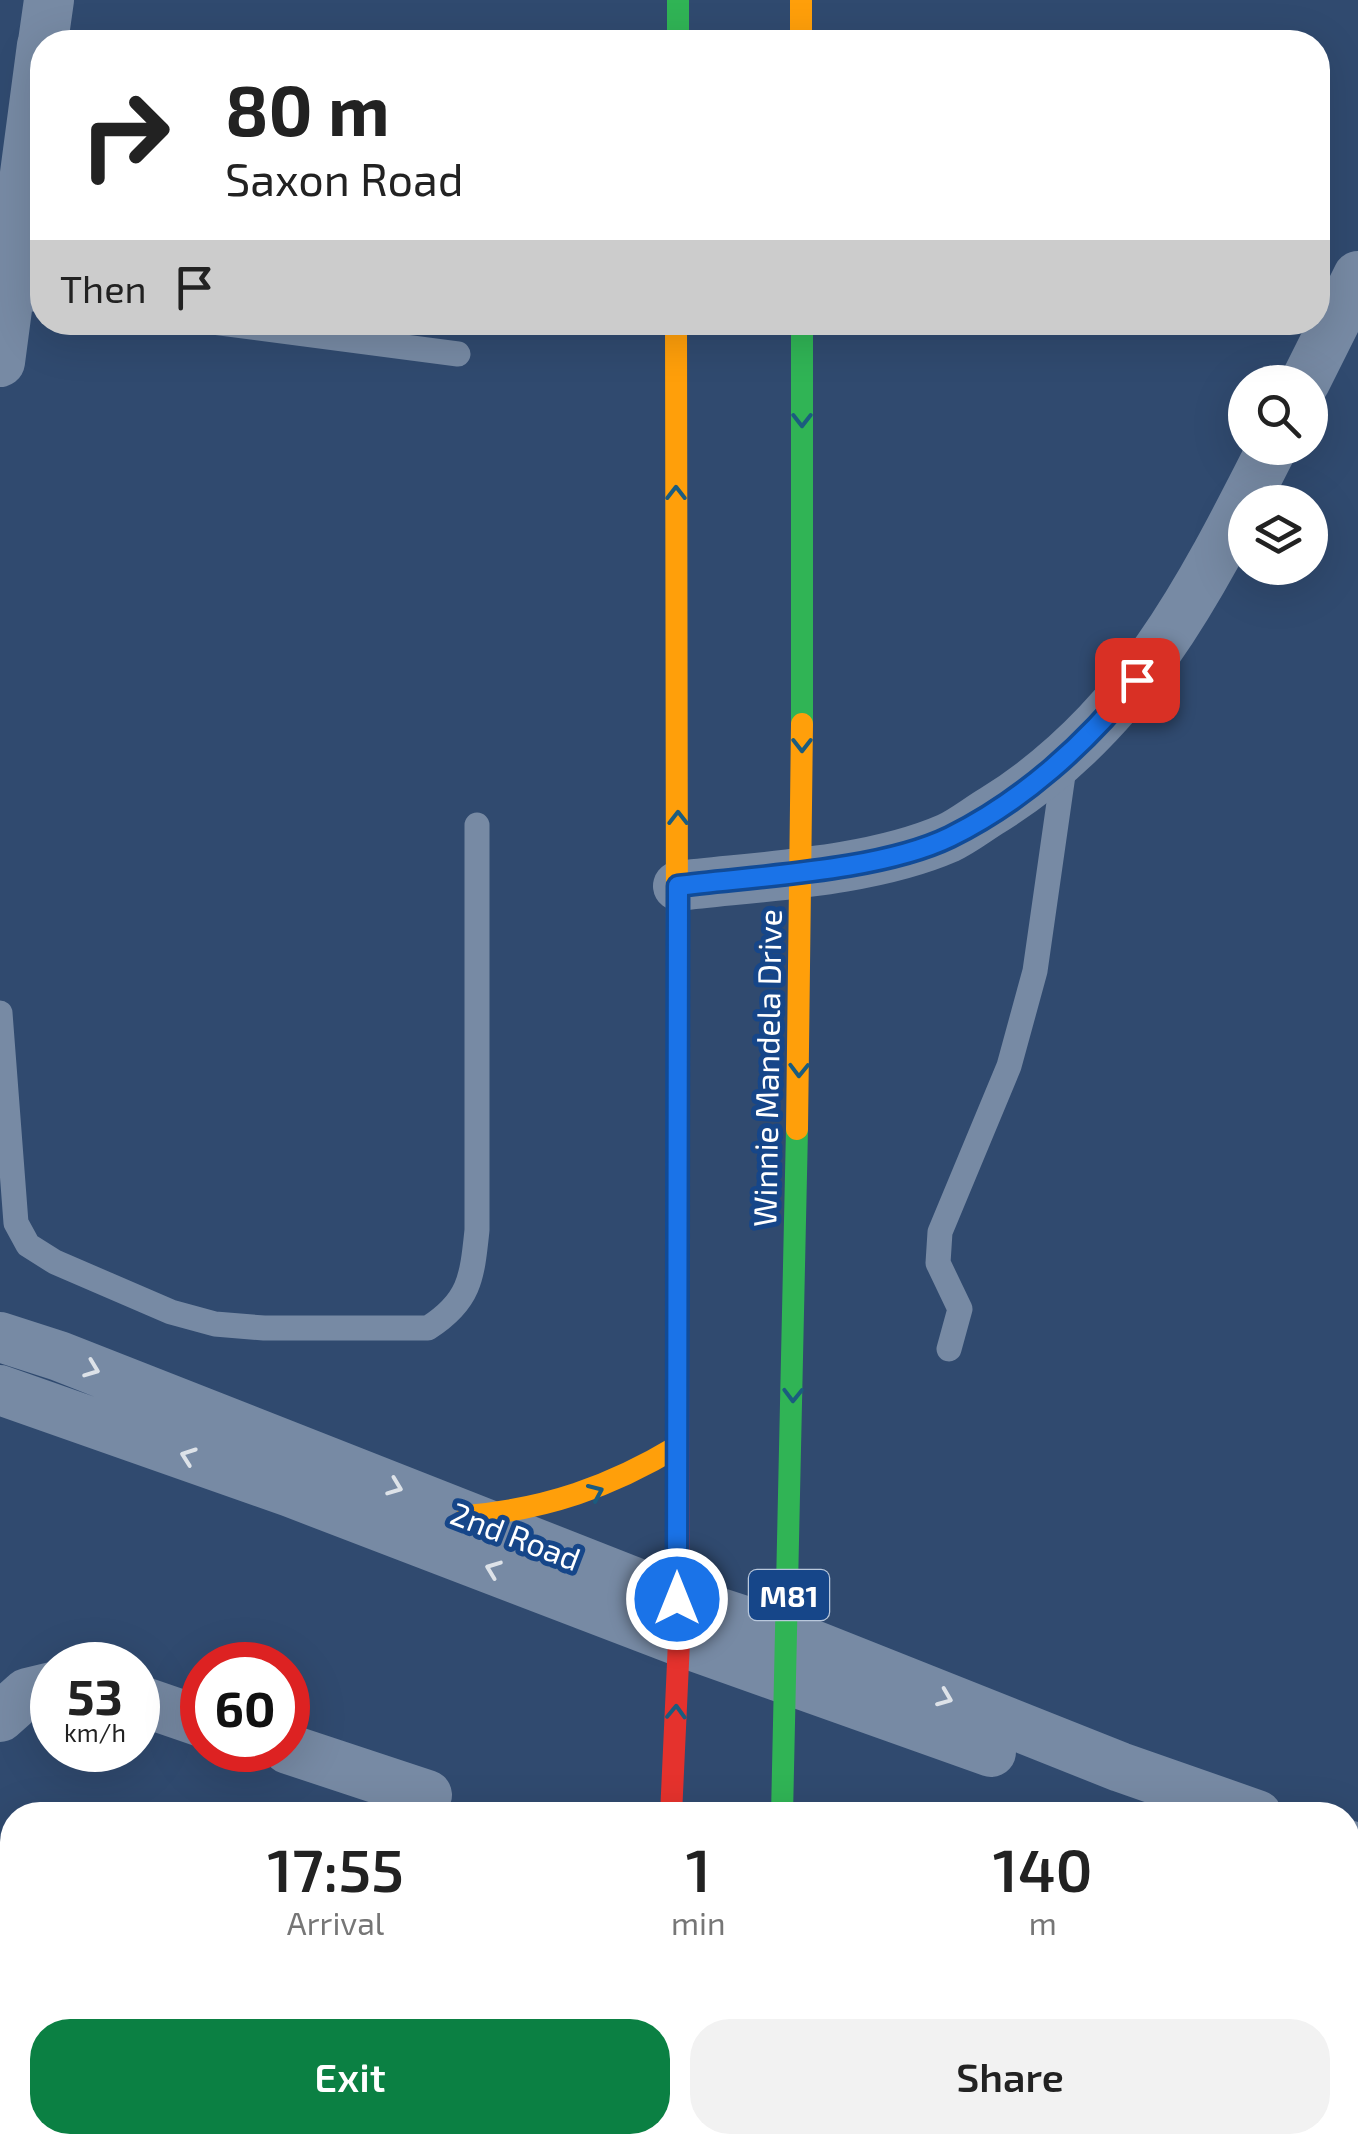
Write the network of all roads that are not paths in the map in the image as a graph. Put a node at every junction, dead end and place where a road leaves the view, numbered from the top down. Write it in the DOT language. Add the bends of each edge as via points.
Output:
graph roads {
  1 [pos="48,0"];
  2 [pos="678,0"];
  3 [pos="801,0"];
  4 [pos="45,30"];
  5 [pos="678,30"];
  6 [pos="802,30"];
  7 [pos="30,238"];
  8 [pos="1358,276"];
  9 [pos="26,298"];
  10 [pos="1330,332"];
  11 [pos="313,335"];
  12 [pos="676,335"];
  13 [pos="802,335"];
  14 [pos="1328,335"];
  15 [pos="458,354"];
  16 [pos="0,362"];
  17 [pos="1314,365"];
  18 [pos="1263,465"];
  19 [pos="1066,756"];
  20 [pos="477,825"];
  21 [pos="802,871"];
  22 [pos="678,886"];
  23 [pos="0,1013"];
  24 [pos="0,1336"];
  25 [pos="949,1349"];
  26 [pos="0,1390"];
  27 [pos="678,1446"];
  28 [pos="467,1516"];
  29 [pos="678,1620"];
  30 [pos="786,1655"];
  31 [pos="30,1692"];
  32 [pos="0,1717"];
  33 [pos="310,1757"];
  34 [pos="427,1795"];
  35 [pos="671,1802"];
  36 [pos="782,1802"];
  37 [pos="1146,1802"];
  38 [pos="1220,1802"];
  1 -- 4 [label="street"];
  2 -- 5 [label="main road"];
  3 -- 6 [label="main road"];
  7 -- 9 [label="street"];
  8 -- 10 [label="street"];
  9 -- 16 [label="street"];
  11 -- 15 [label="lane"];
  22 -- 12 [label="main road, one-way"];
  13 -- 21 [label="main road, Winnie Mandela Drive / M81, one-way"];
  14 -- 17 [label="street"];
  18 -- 19 [label="street" via="1203,585 1126,693"];
  19 -- 21 [label="street" via="948,838"];
  19 -- 25 [label="lane" via="1030,990 1009,1066 940,1232 938,1262 960,1309"];
  20 -- 23 [label="lane" via="476,1246 472,1277 454,1312 428,1328 215,1324 171,1312 28,1244 16,1223"];
  21 -- 22 [label="street"];
  21 -- 30 [label="main road, Winnie Mandela Drive / M81, one-way"];
  22 -- 27 [label="main road"];
  24 -- 28 [label="street, 2nd Road, one-way"];
  29 -- 26 [label="street, 2nd Road, one-way"];
  28 -- 27 [label="main road, one-way" via="576,1500"];
  27 -- 29 [label="main road"];
  28 -- 29 [label="street, 2nd Road"];
  29 -- 30 [label="street, 2nd Road"];
  35 -- 29 [label="main road, one-way"];
  30 -- 36 [label="main road, Winnie Mandela Drive / M81"];
  30 -- 37 [label="street, 2nd Road"];
  30 -- 38 [label="street, 2nd Road, one-way"];
  31 -- 32 [label="street"];
  33 -- 34 [label="street"];
}
